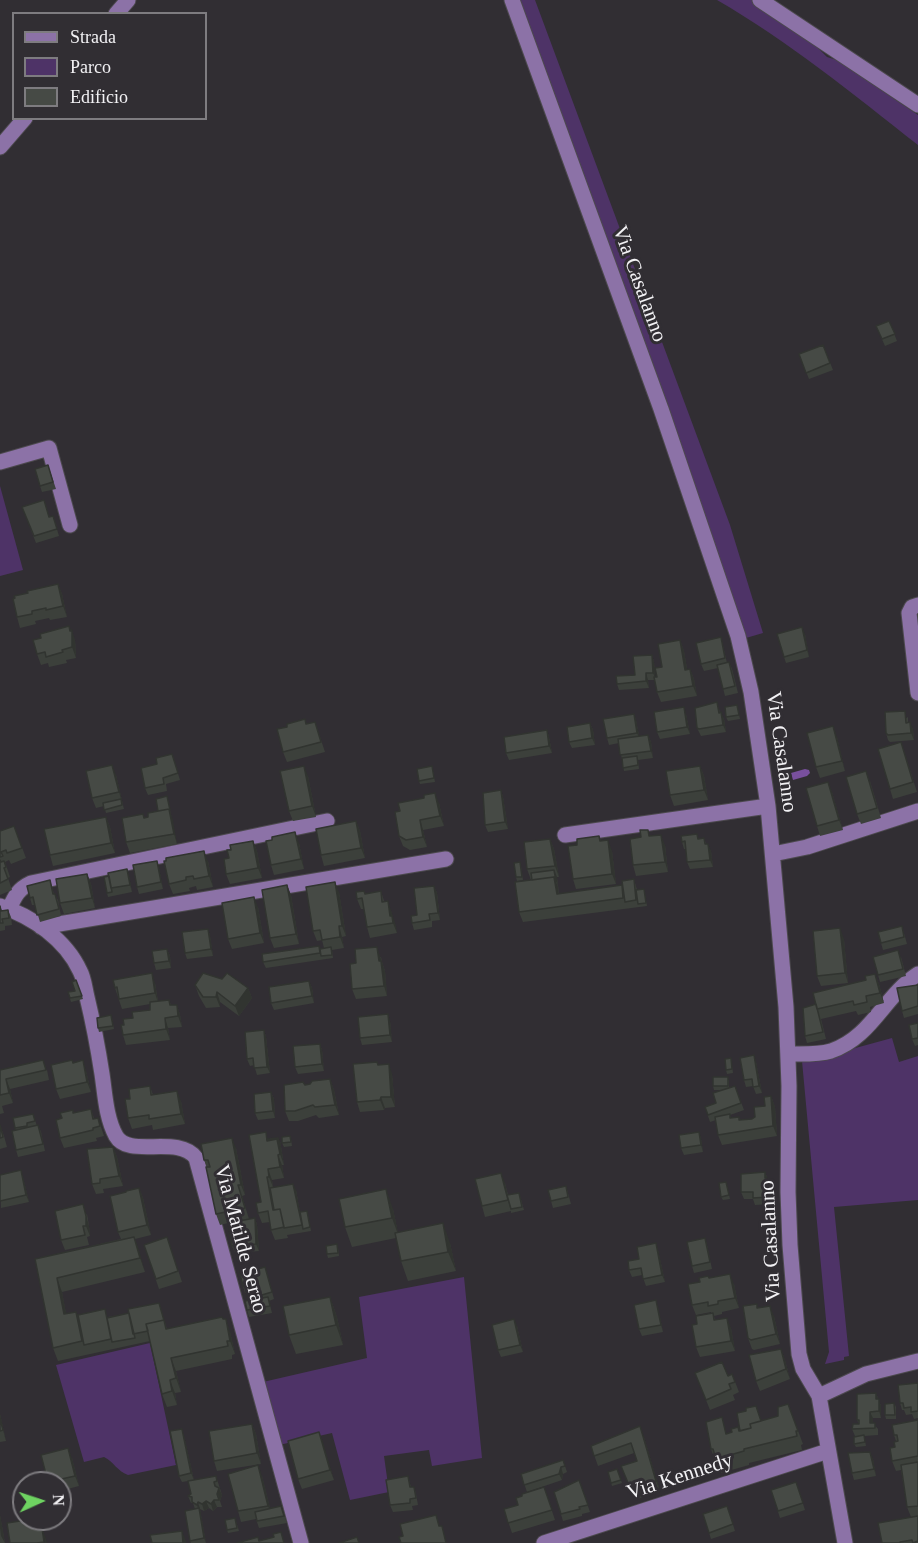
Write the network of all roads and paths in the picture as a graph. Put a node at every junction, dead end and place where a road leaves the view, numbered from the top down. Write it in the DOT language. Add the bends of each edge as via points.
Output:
graph roads {
  1 [pos="128,0"];
  2 [pos="512,0"];
  3 [pos="760,0"];
  4 [pos="118,12"];
  5 [pos="918,105"];
  6 [pos="23,120"];
  7 [pos="0,147"];
  8 [pos="0,462"];
  9 [pos="70,525"];
  10 [pos="918,605"];
  11 [pos="918,693"];
  12 [pos="768,806"];
  13 [pos="918,811"];
  14 [pos="327,821"];
  15 [pos="566,835"];
  16 [pos="773,854"];
  17 [pos="446,859"];
  18 [pos="5,908"];
  19 [pos="41,927"];
  20 [pos="918,974"];
  21 [pos="788,1054"];
  22 [pos="918,1361"];
  23 [pos="819,1396"];
  24 [pos="828,1451"];
  25 [pos="301,1543"];
  26 [pos="544,1543"];
  27 [pos="845,1543"];
  1 -- 4 [label="street"];
  2 -- 12 [label="street, Via Casalanno" via="657,398 738,636 751,692"];
  3 -- 5 [label="street"];
  6 -- 7 [label="street"];
  8 -- 9 [label="street" via="49,448"];
  10 -- 11 [label="street" via="912,606 909,613"];
  12 -- 15 [label="street"];
  12 -- 16 [label="street, Via Casalanno"];
  13 -- 16 [label="street"];
  14 -- 18 [label="street" via="31,883 21,887"];
  16 -- 21 [label="street, Via Casalanno"];
  17 -- 19 [label="street"];
  18 -- 19 [label="street, Via Matilde Serao"];
  19 -- 25 [label="street, Via Matilde Serao" via="54,936 81,971 105,1099 118,1139 139,1147 182,1147 195,1158"];
  20 -- 21 [label="street" via="900,987 859,1036 829,1051"];
  21 -- 23 [label="street, Via Casalanno" via="788,1192 799,1354"];
  22 -- 23 [label="street" via="866,1374"];
  23 -- 24 [label="street, Via Casalanno"];
  24 -- 26 [label="street, Via Kennedy"];
  24 -- 27 [label="street, Via Casalanno"];
}
